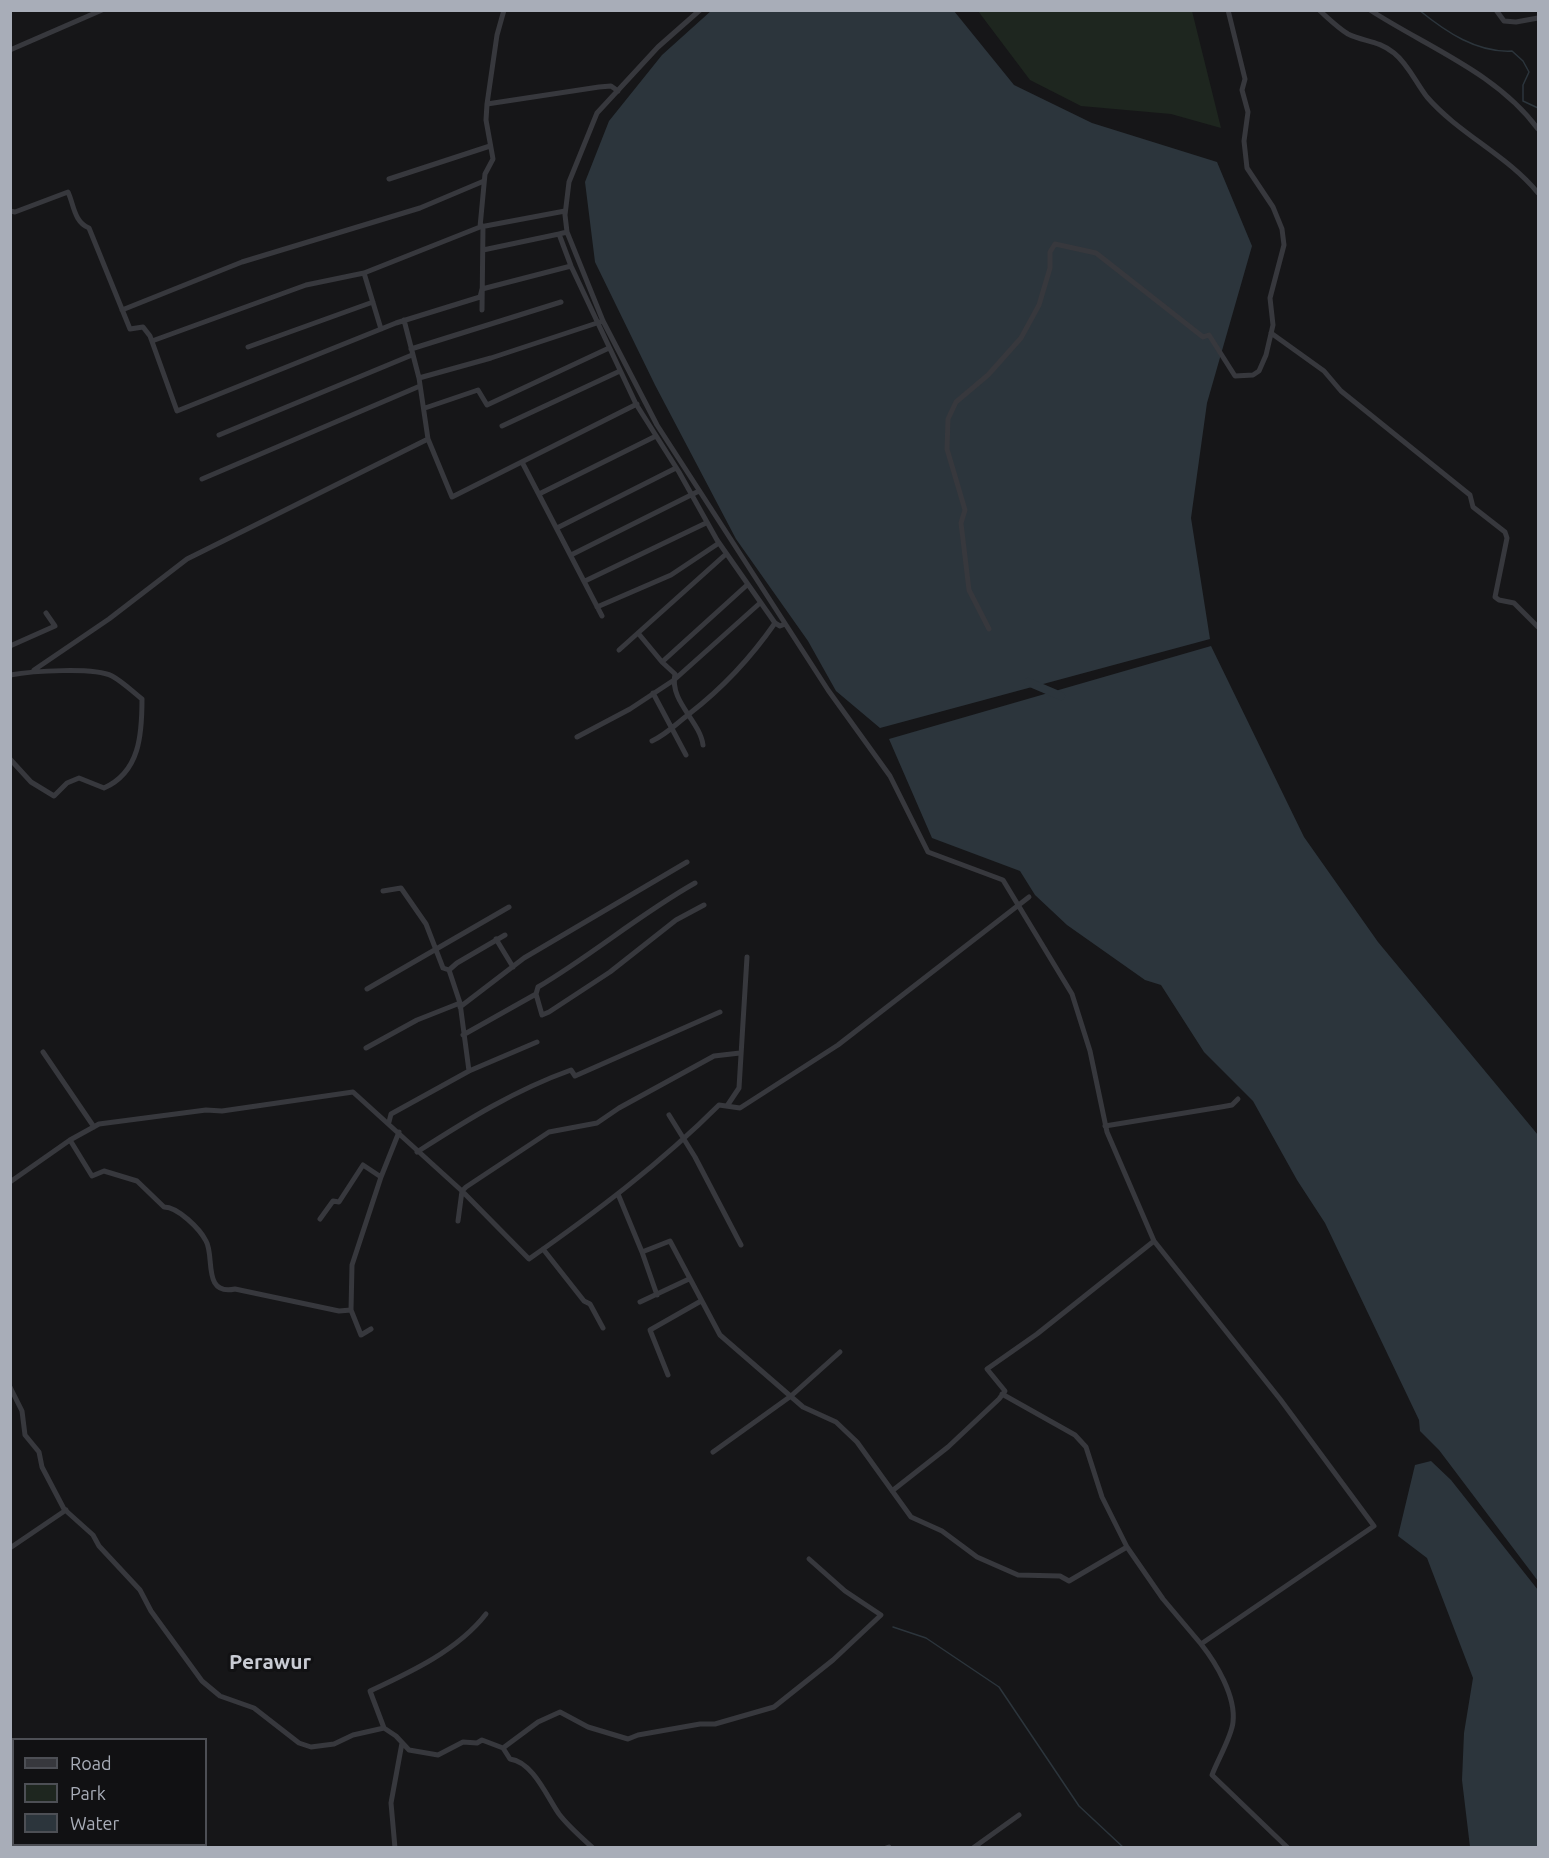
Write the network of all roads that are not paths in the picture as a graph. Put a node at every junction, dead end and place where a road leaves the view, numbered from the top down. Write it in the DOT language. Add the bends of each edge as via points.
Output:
graph roads {
  1 [pos="102,10"];
  2 [pos="504,10"];
  3 [pos="700,10"];
  4 [pos="1228,10"];
  5 [pos="1319,10"];
  6 [pos="1370,10"];
  7 [pos="1496,10"];
  8 [pos="1539,18"];
  9 [pos="10,50"];
  10 [pos="618,91"];
  11 [pos="487,104"];
  12 [pos="1539,129"];
  13 [pos="490,146"];
  14 [pos="389,179"];
  15 [pos="484,181"];
  16 [pos="1539,193"];
  17 [pos="10,211"];
  18 [pos="566,211"];
  19 [pos="481,227"];
  20 [pos="567,232"];
  21 [pos="559,234"];
  22 [pos="483,250"];
  23 [pos="571,266"];
  24 [pos="364,273"];
  25 [pos="483,289"];
  26 [pos="373,302"];
  27 [pos="561,302"];
  28 [pos="122,310"];
  29 [pos="482,310"];
  30 [pos="404,320"];
  31 [pos="600,322"];
  32 [pos="381,329"];
  33 [pos="1270,333"];
  34 [pos="152,341"];
  35 [pos="248,347"];
  36 [pos="609,348"];
  37 [pos="411,352"];
  38 [pos="620,371"];
  39 [pos="419,378"];
  40 [pos="420,386"];
  41 [pos="644,400"];
  42 [pos="636,404"];
  43 [pos="425,408"];
  44 [pos="502,426"];
  45 [pos="219,435"];
  46 [pos="656,436"];
  47 [pos="428,439"];
  48 [pos="522,462"];
  49 [pos="676,468"];
  50 [pos="202,479"];
  51 [pos="699,491"];
  52 [pos="539,494"];
  53 [pos="691,495"];
  54 [pos="706,523"];
  55 [pos="557,528"];
  56 [pos="719,543"];
  57 [pos="726,554"];
  58 [pos="572,555"];
  59 [pos="585,581"];
  60 [pos="747,585"];
  61 [pos="760,603"];
  62 [pos="597,607"];
  63 [pos="46,613"];
  64 [pos="602,616"];
  65 [pos="775,623"];
  66 [pos="785,624"];
  67 [pos="1539,627"];
  68 [pos="989,629"];
  69 [pos="638,633"];
  70 [pos="10,646"];
  71 [pos="619,650"];
  72 [pos="662,662"];
  73 [pos="34,670"];
  74 [pos="10,675"];
  75 [pos="674,680"];
  76 [pos="653,693"];
  77 [pos="687,716"];
  78 [pos="673,730"];
  79 [pos="577,737"];
  80 [pos="652,741"];
  81 [pos="703,746"];
  82 [pos="686,755"];
  83 [pos="10,759"];
  84 [pos="687,862"];
  85 [pos="695,883"];
  86 [pos="383,891"];
  87 [pos="1029,897"];
  88 [pos="704,905"];
  89 [pos="1018,905"];
  90 [pos="509,907"];
  91 [pos="505,935"];
  92 [pos="496,939"];
  93 [pos="435,950"];
  94 [pos="747,957"];
  95 [pos="513,967"];
  96 [pos="449,970"];
  97 [pos="366,988"];
  98 [pos="536,994"];
  99 [pos="460,1005"];
  100 [pos="720,1012"];
  101 [pos="463,1035"];
  102 [pos="537,1042"];
  103 [pos="366,1048"];
  104 [pos="43,1052"];
  105 [pos="740,1053"];
  106 [pos="469,1071"];
  107 [pos="1238,1099"];
  108 [pos="727,1106"];
  109 [pos="669,1115"];
  110 [pos="389,1122"];
  111 [pos="1105,1126"];
  112 [pos="94,1127"];
  113 [pos="399,1132"];
  114 [pos="685,1139"];
  115 [pos="70,1140"];
  116 [pos="417,1152"];
  117 [pos="381,1177"];
  118 [pos="10,1182"];
  119 [pos="462,1191"];
  120 [pos="618,1194"];
  121 [pos="320,1219"];
  122 [pos="458,1221"];
  123 [pos="1154,1241"];
  124 [pos="741,1245"];
  125 [pos="543,1249"];
  126 [pos="642,1252"];
  127 [pos="689,1279"];
  128 [pos="657,1295"];
  129 [pos="701,1301"];
  130 [pos="640,1302"];
  131 [pos="351,1310"];
  132 [pos="603,1328"];
  133 [pos="371,1329"];
  134 [pos="840,1352"];
  135 [pos="668,1375"];
  136 [pos="10,1387"];
  137 [pos="1002,1394"];
  138 [pos="791,1396"];
  139 [pos="713,1452"];
  140 [pos="892,1491"];
  141 [pos="66,1510"];
  142 [pos="1127,1547"];
  143 [pos="10,1548"];
  144 [pos="809,1559"];
  145 [pos="486,1614"];
  146 [pos="1201,1644"];
  147 [pos="384,1728"];
  148 [pos="402,1743"];
  149 [pos="503,1748"];
  150 [pos="1019,1815"];
  151 [pos="395,1848"];
  152 [pos="593,1848"];
  153 [pos="973,1848"];
  154 [pos="1288,1848"];
  1 -- 9 [label="street"];
  2 -- 11 [label="street"];
  3 -- 10 [label="street" via="658,47"];
  4 -- 33 [label="street" via="1245,79 1242,90 1248,112 1244,141 1248,168 1282,229 1284,245 1270,298"];
  5 -- 16 [label="street" via="1346,33 1376,41 1396,54 1427,96"];
  6 -- 12 [label="street" via="1494,85"];
  7 -- 8 [label="street" via="1504,21"];
  10 -- 11 [label="street" via="611,86 599,87"];
  10 -- 18 [label="street" via="597,113 569,182"];
  11 -- 13 [label="street"];
  13 -- 14 [label="street"];
  13 -- 15 [label="street" via="493,159"];
  15 -- 19 [label="street"];
  15 -- 28 [label="street" via="420,208 243,262"];
  17 -- 28 [label="street" via="68,192 78,220 89,228"];
  18 -- 19 [label="street"];
  18 -- 20 [label="street"];
  19 -- 22 [label="street"];
  19 -- 24 [label="street"];
  20 -- 21 [label="street"];
  20 -- 31 [label="street"];
  21 -- 22 [label="street"];
  21 -- 23 [label="street"];
  22 -- 25 [label="street"];
  23 -- 25 [label="street"];
  23 -- 31 [label="street"];
  24 -- 26 [label="street"];
  24 -- 34 [label="street" via="306,285"];
  25 -- 29 [label="street"];
  25 -- 30 [label="street" via="480,297"];
  26 -- 32 [label="street"];
  26 -- 35 [label="street"];
  27 -- 37 [label="street"];
  28 -- 34 [label="street" via="131,330 144,328"];
  30 -- 32 [label="street"];
  30 -- 37 [label="street"];
  31 -- 36 [label="street"];
  31 -- 39 [label="street"];
  31 -- 41 [label="street"];
  32 -- 34 [label="street" via="177,411"];
  33 -- 67 [label="street" via="1324,371 1341,391 1470,495 1473,507 1505,532 1495,597 1514,603"];
  33 -- 68 [label="street" via="1259,371 1235,376 1209,335 1203,337 1096,253 1055,244 1039,305 1022,338 956,402 948,419 947,448 965,510 961,523 969,590"];
  36 -- 38 [label="street"];
  36 -- 43 [label="street" via="488,405 478,390"];
  37 -- 39 [label="street"];
  37 -- 45 [label="street"];
  38 -- 42 [label="street"];
  38 -- 44 [label="street"];
  39 -- 40 [label="street"];
  40 -- 43 [label="street"];
  40 -- 50 [label="street"];
  41 -- 42 [label="street"];
  41 -- 51 [label="street"];
  42 -- 46 [label="street"];
  42 -- 48 [label="street"];
  43 -- 47 [label="street"];
  46 -- 49 [label="street"];
  46 -- 52 [label="street"];
  47 -- 48 [label="street" via="452,497"];
  47 -- 73 [label="street" via="187,559"];
  48 -- 52 [label="street"];
  49 -- 53 [label="street"];
  49 -- 55 [label="street"];
  51 -- 53 [label="street"];
  51 -- 66 [label="street"];
  52 -- 55 [label="street"];
  53 -- 54 [label="street"];
  53 -- 58 [label="street"];
  54 -- 56 [label="street"];
  54 -- 59 [label="street"];
  55 -- 58 [label="street"];
  56 -- 57 [label="street"];
  56 -- 62 [label="street" via="671,574"];
  57 -- 60 [label="street"];
  57 -- 69 [label="street"];
  58 -- 59 [label="street"];
  59 -- 62 [label="street"];
  60 -- 61 [label="street"];
  60 -- 72 [label="street"];
  61 -- 65 [label="street"];
  61 -- 75 [label="street"];
  62 -- 64 [label="street"];
  63 -- 70 [label="street" via="56,626"];
  65 -- 66 [label="street"];
  65 -- 77 [label="street" via="750,659"];
  66 -- 89 [label="street" via="890,776 928,852 1003,880"];
  69 -- 71 [label="street"];
  69 -- 72 [label="street"];
  72 -- 75 [label="street" via="675,674"];
  73 -- 74 [label="street"];
  73 -- 83 [label="street" via="80,670 112,676 142,699 142,730 136,754 116,783 104,788 80,778 67,783 54,796 31,782"];
  75 -- 76 [label="street"];
  75 -- 77 [label="street"];
  76 -- 78 [label="street"];
  76 -- 79 [label="street"];
  77 -- 78 [label="street"];
  77 -- 81 [label="street" via="702,736"];
  78 -- 80 [label="street"];
  78 -- 82 [label="street"];
  84 -- 95 [label="street"];
  85 -- 98 [label="street" via="538,987"];
  86 -- 93 [label="street" via="401,888 426,924"];
  87 -- 89 [label="street"];
  88 -- 98 [label="street" via="676,920 610,972 549,1012 542,1015"];
  89 -- 108 [label="street" via="838,1045 740,1108"];
  89 -- 111 [label="street" via="1072,994 1090,1051"];
  90 -- 93 [label="street"];
  91 -- 92 [label="street"];
  92 -- 95 [label="street"];
  92 -- 96 [label="street"];
  93 -- 96 [label="street" via="443,968"];
  93 -- 97 [label="street"];
  94 -- 105 [label="street"];
  95 -- 99 [label="street"];
  96 -- 99 [label="street"];
  98 -- 101 [label="street"];
  99 -- 101 [label="street"];
  99 -- 103 [label="street" via="417,1020"];
  100 -- 116 [label="street" via="575,1076 570,1070 556,1075 487,1107"];
  101 -- 106 [label="street"];
  102 -- 106 [label="street"];
  104 -- 112 [label="street"];
  105 -- 108 [label="street" via="739,1088"];
  105 -- 119 [label="street" via="714,1056 597,1123 549,1131"];
  106 -- 110 [label="street" via="391,1114"];
  107 -- 111 [label="street" via="1232,1105"];
  108 -- 114 [label="street" via="719,1105"];
  109 -- 114 [label="street"];
  110 -- 112 [label="street" via="353,1092 222,1111 134,1118"];
  110 -- 113 [label="street"];
  111 -- 123 [label="street"];
  112 -- 115 [label="street"];
  113 -- 116 [label="street"];
  113 -- 117 [label="street"];
  114 -- 120 [label="street"];
  114 -- 124 [label="street"];
  115 -- 118 [label="street"];
  115 -- 131 [label="street" via="92,1176 104,1171 137,1180 164,1207 187,1220 207,1242 215,1284 228,1290 235,1288 339,1311"];
  116 -- 119 [label="street"];
  117 -- 121 [label="street" via="363,1165 339,1202 333,1201"];
  117 -- 131 [label="street" via="352,1265"];
  119 -- 122 [label="street"];
  119 -- 125 [label="street" via="529,1259"];
  120 -- 125 [label="street"];
  120 -- 126 [label="street"];
  123 -- 137 [label="street" via="987,1370 1005,1391"];
  123 -- 146 [label="street" via="1287,1407 1374,1526"];
  125 -- 132 [label="street" via="590,1304"];
  126 -- 127 [label="street" via="670,1241"];
  126 -- 128 [label="street"];
  127 -- 128 [label="street"];
  127 -- 129 [label="street"];
  128 -- 130 [label="street"];
  129 -- 135 [label="street" via="650,1330"];
  129 -- 138 [label="street" via="720,1335"];
  131 -- 133 [label="street" via="361,1335"];
  134 -- 138 [label="street"];
  136 -- 141 [label="street" via="22,1411 25,1435 39,1452 42,1467"];
  137 -- 140 [label="street" via="948,1447"];
  137 -- 142 [label="street" via="1075,1435 1086,1446 1102,1497"];
  138 -- 139 [label="street"];
  138 -- 140 [label="street" via="803,1407 836,1422 857,1442"];
  140 -- 142 [label="street" via="911,1518 942,1531 977,1557 1018,1575 1060,1576 1069,1581"];
  141 -- 143 [label="street"];
  141 -- 147 [label="street" via="141,1590 184,1657 220,1696 254,1708 299,1743 311,1747"];
  142 -- 146 [label="street"];
  144 -- 149 [label="street" via="845,1591 881,1615 774,1707 716,1724 638,1735 628,1740 560,1712 538,1722"];
  145 -- 147 [label="street" via="469,1633 416,1670 370,1690"];
  146 -- 154 [label="street" via="1222,1676 1233,1722 1212,1775"];
  147 -- 148 [label="street"];
  148 -- 149 [label="street" via="409,1750 438,1755 463,1742 482,1740"];
  148 -- 151 [label="street" via="392,1803"];
  149 -- 152 [label="street" via="510,1759 517,1760 538,1782 560,1815"];
  150 -- 153 [label="street"];
}
